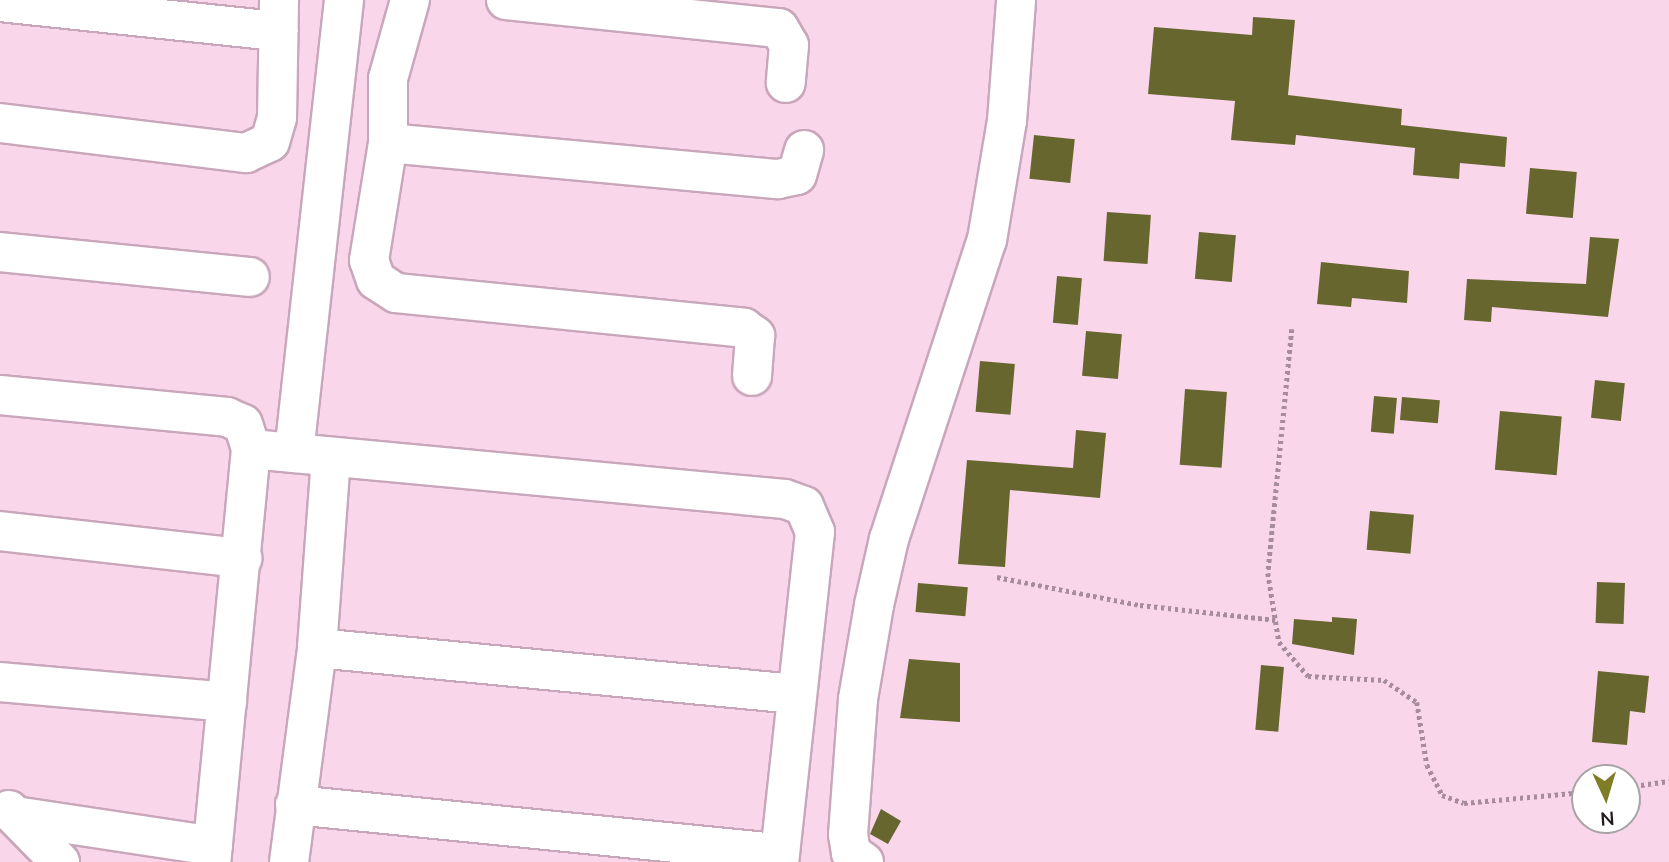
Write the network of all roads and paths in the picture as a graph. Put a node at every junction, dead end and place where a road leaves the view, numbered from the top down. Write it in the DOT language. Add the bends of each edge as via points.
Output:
graph roads {
  1 [pos="344,0"];
  2 [pos="410,0"];
  3 [pos="506,0"];
  4 [pos="1016,0"];
  5 [pos="0,2"];
  6 [pos="278,16"];
  7 [pos="786,83"];
  8 [pos="0,123"];
  9 [pos="388,143"];
  10 [pos="804,150"];
  11 [pos="0,252"];
  12 [pos="250,277"];
  13 [pos="1292,329"];
  14 [pos="752,376"];
  15 [pos="0,395"];
  16 [pos="251,449"];
  17 [pos="313,456"];
  18 [pos="0,531"];
  19 [pos="242,558"];
  20 [pos="997,578"];
  21 [pos="1275,620"];
  22 [pos="317,648"];
  23 [pos="0,682"];
  24 [pos="797,694"];
  25 [pos="227,702"];
  26 [pos="1669,781"];
  27 [pos="1641,785"];
  28 [pos="1571,793"];
  29 [pos="295,805"];
  30 [pos="8,808"];
  31 [pos="212,854"];
  32 [pos="779,858"];
  33 [pos="61,862"];
  34 [pos="289,862"];
  35 [pos="864,862"];
  1 -- 17 [label="street"];
  2 -- 9 [label="street" via="388,79"];
  3 -- 7 [label="street" via="779,28 789,45"];
  4 -- 35 [label="street" via="1007,121 987,240 889,539 872,618 858,699 848,835 851,853"];
  5 -- 6 [label="street"];
  6 -- 8 [label="street" via="277,118 270,142 246,153"];
  9 -- 10 [label="street" via="778,179 797,174"];
  9 -- 14 [label="street" via="369,260 376,280 386,287 396,293 744,328 754,336"];
  11 -- 12 [label="street"];
  13 -- 21 [label="path" via="1268,573"];
  15 -- 16 [label="street" via="227,418 243,424"];
  16 -- 17 [label="street"];
  16 -- 19 [label="street"];
  17 -- 22 [label="street"];
  17 -- 24 [label="street" via="785,499 804,506 815,532"];
  18 -- 19 [label="street"];
  19 -- 25 [label="street"];
  20 -- 21 [label="path" via="1140,605"];
  21 -- 28 [label="path" via="1279,642 1308,676 1384,680 1418,702 1427,765 1442,795 1464,803"];
  22 -- 24 [label="street"];
  22 -- 29 [label="street"];
  23 -- 25 [label="street"];
  24 -- 32 [label="street"];
  25 -- 31 [label="street"];
  26 -- 27 [label="path"];
  29 -- 32 [label="street"];
  29 -- 34 [label="street"];
  30 -- 31 [label="street"];
  30 -- 33 [label="street"];
}
